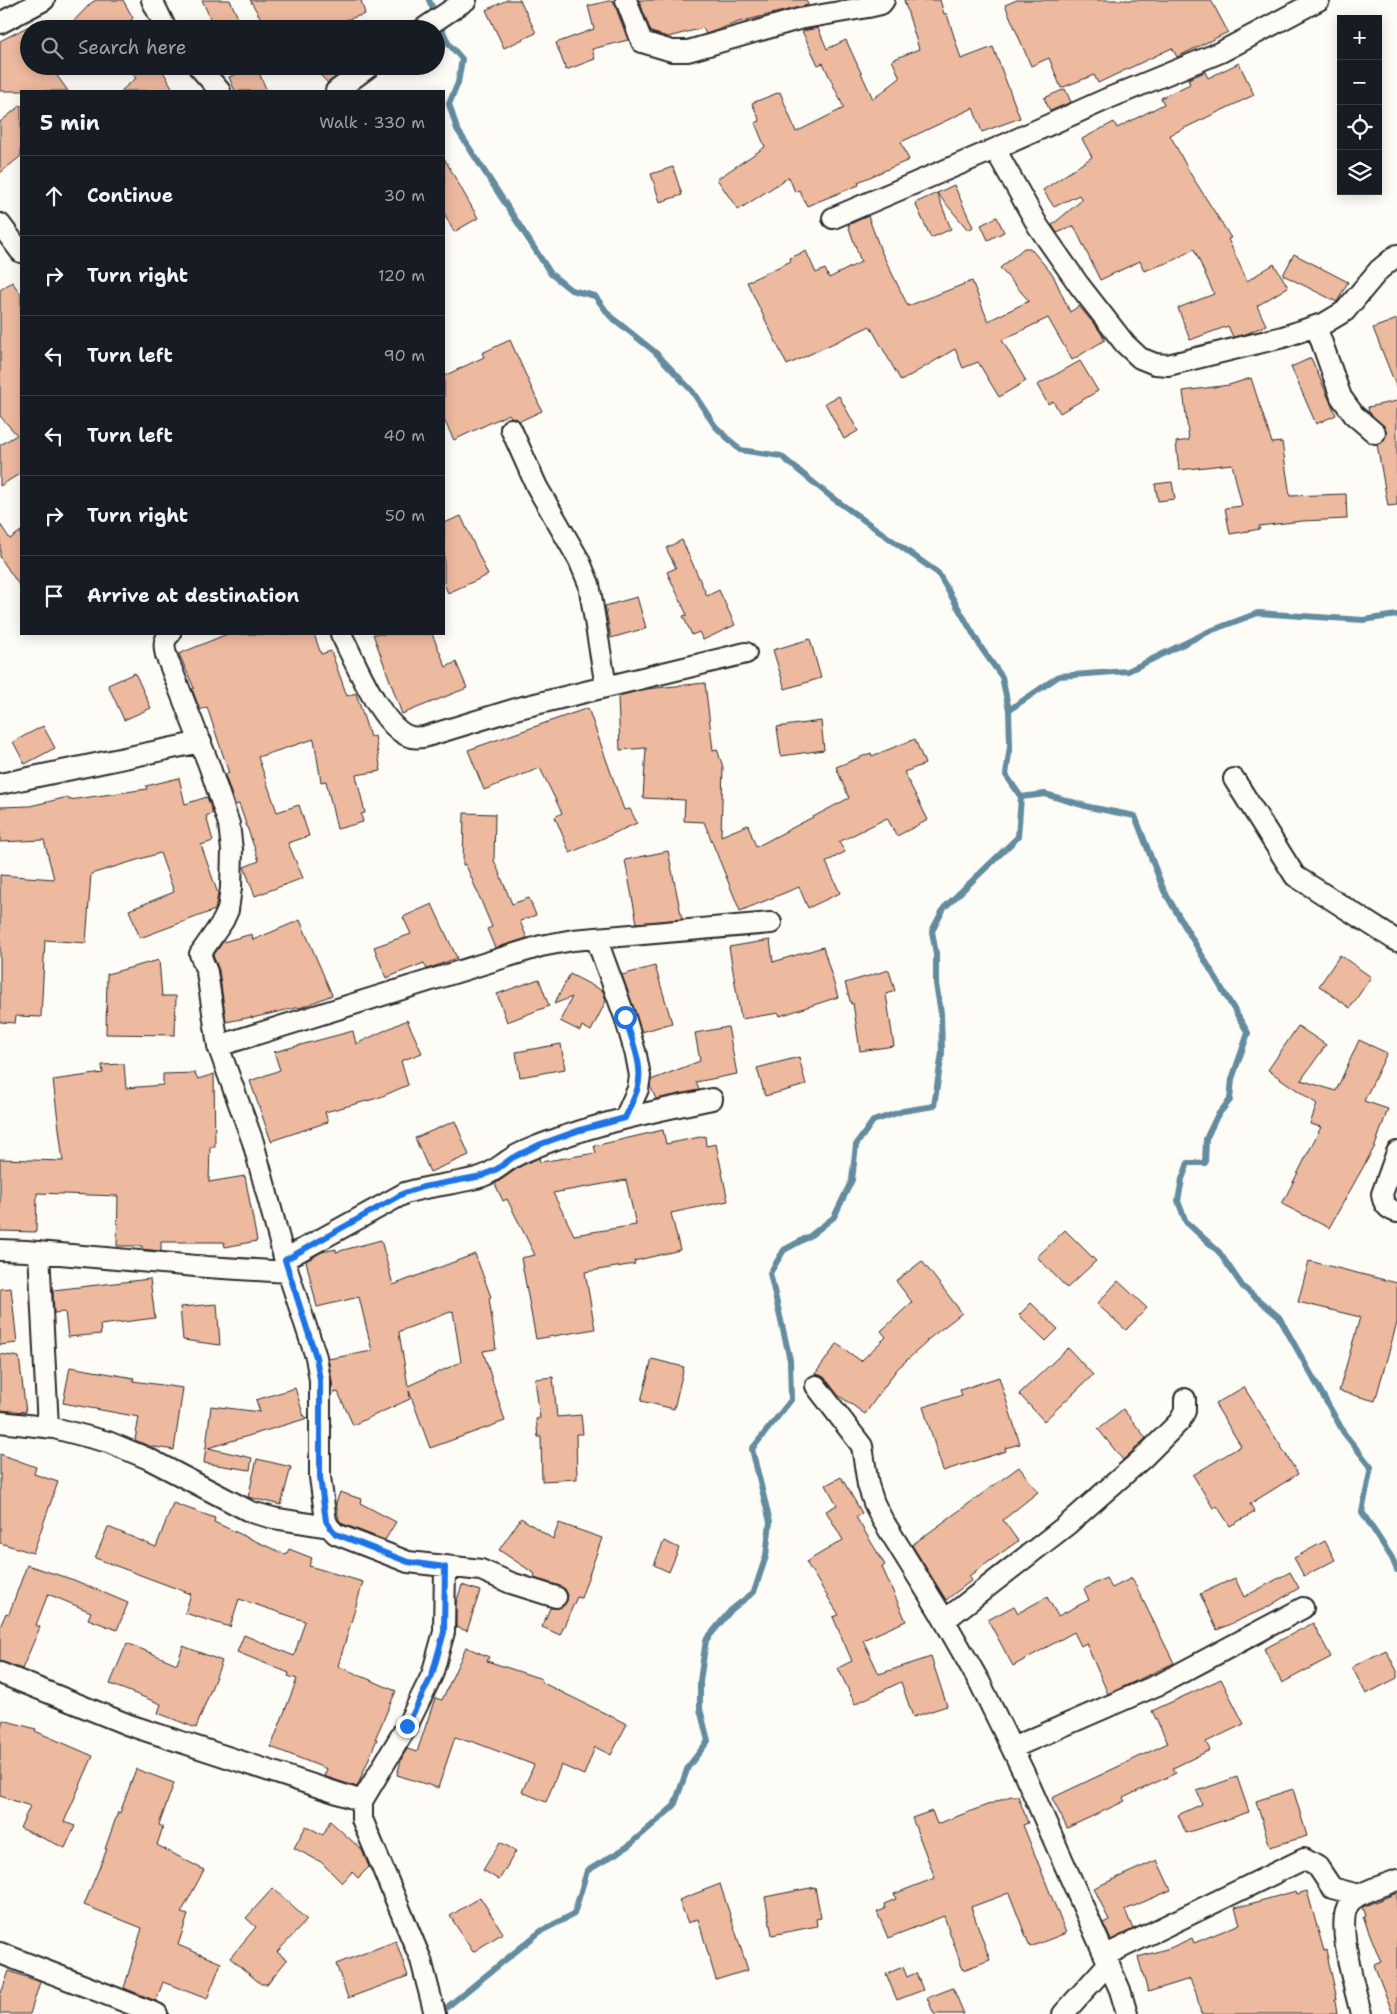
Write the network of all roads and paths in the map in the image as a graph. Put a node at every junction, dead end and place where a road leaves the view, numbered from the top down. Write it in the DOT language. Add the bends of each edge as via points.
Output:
graph roads {
  1 [pos="44,0"];
  2 [pos="152,0"];
  3 [pos="466,0"];
  4 [pos="626,0"];
  5 [pos="884,0"];
  6 [pos="1319,0"];
  7 [pos="162,20"];
  8 [pos="436,20"];
  9 [pos="0,23"];
  10 [pos="206,75"];
  11 [pos="358,75"];
  12 [pos="219,90"];
  13 [pos="337,90"];
  14 [pos="995,149"];
  15 [pos="833,218"];
  16 [pos="0,224"];
  17 [pos="20,251"];
  18 [pos="1397,255"];
  19 [pos="1316,326"];
  20 [pos="511,429"];
  21 [pos="1375,433"];
  22 [pos="169,635"];
  23 [pos="342,635"];
  24 [pos="746,653"];
  25 [pos="606,687"];
  26 [pos="201,742"];
  27 [pos="1234,779"];
  28 [pos="0,784"];
  29 [pos="771,922"];
  30 [pos="596,938"];
  31 [pos="1397,941"];
  32 [pos="218,1046"];
  33 [pos="712,1099"];
  34 [pos="625,1118"];
  35 [pos="1397,1152"];
  36 [pos="1397,1212"];
  37 [pos="0,1250"];
  38 [pos="39,1252"];
  39 [pos="286,1266"];
  40 [pos="816,1386"];
  41 [pos="1185,1399"];
  42 [pos="0,1422"];
  43 [pos="48,1427"];
  44 [pos="330,1527"];
  45 [pos="445,1567"];
  46 [pos="556,1597"];
  47 [pos="1303,1608"];
  48 [pos="945,1620"];
  49 [pos="0,1673"];
  50 [pos="1012,1748"];
  51 [pos="362,1801"];
  52 [pos="1397,1880"];
  53 [pos="1359,1895"];
  54 [pos="0,1952"];
  55 [pos="1107,1959"];
  56 [pos="157,2014"];
  57 [pos="435,2014"];
  58 [pos="1062,2014"];
  59 [pos="1127,2014"];
  60 [pos="1361,2014"];
  1 -- 9 [label="street"];
  2 -- 7 [label="street"];
  3 -- 8 [label="street"];
  4 -- 5 [label="street" via="642,42 672,52 688,51 799,19 868,8"];
  6 -- 14 [label="street" via="1221,52"];
  10 -- 12 [label="street"];
  11 -- 13 [label="street"];
  14 -- 15 [label="street"];
  14 -- 19 [label="street" via="1038,226 1125,344 1140,358 1168,365"];
  16 -- 17 [label="street"];
  18 -- 19 [label="street" via="1379,270 1345,312"];
  19 -- 21 [label="street" via="1341,397 1354,415"];
  20 -- 25 [label="street" via="537,487 580,560 589,584"];
  22 -- 26 [label="street" via="164,645 166,655"];
  23 -- 25 [label="street" via="380,710 400,731 411,737 424,737 520,708"];
  24 -- 25 [label="street"];
  26 -- 28 [label="street"];
  26 -- 32 [label="street" via="229,824 232,850 228,910 200,954 207,972"];
  27 -- 31 [label="street" via="1295,876"];
  29 -- 30 [label="street"];
  30 -- 32 [label="street" via="541,946"];
  30 -- 34 [label="street" via="625,1017 640,1076"];
  32 -- 39 [label="street" via="253,1142"];
  33 -- 34 [label="street"];
  34 -- 39 [label="street" via="541,1144 482,1176 404,1193"];
  35 -- 36 [label="street" via="1382,1194 1389,1210"];
  37 -- 38 [label="street"];
  38 -- 39 [label="street" via="207,1267"];
  38 -- 43 [label="street"];
  39 -- 44 [label="street" via="319,1372 320,1477 326,1521"];
  40 -- 48 [label="street" via="862,1446 874,1503"];
  41 -- 48 [label="street" via="1185,1411 1180,1421 1143,1458 1068,1524"];
  42 -- 43 [label="street"];
  43 -- 44 [label="street" via="128,1450 250,1512"];
  44 -- 45 [label="street" via="336,1534 408,1562"];
  45 -- 46 [label="street" via="481,1570"];
  45 -- 51 [label="street" via="444,1632 432,1675 407,1726"];
  47 -- 50 [label="street" via="1162,1683"];
  48 -- 50 [label="street"];
  49 -- 51 [label="street" via="129,1725"];
  50 -- 55 [label="street"];
  51 -- 57 [label="street" via="362,1819 421,1960"];
  52 -- 53 [label="street"];
  53 -- 55 [label="street" via="1332,1888 1318,1867 1304,1859"];
  53 -- 60 [label="street" via="1346,1911 1344,1940"];
  54 -- 56 [label="street"];
  55 -- 58 [label="street"];
  55 -- 59 [label="street"];
}
